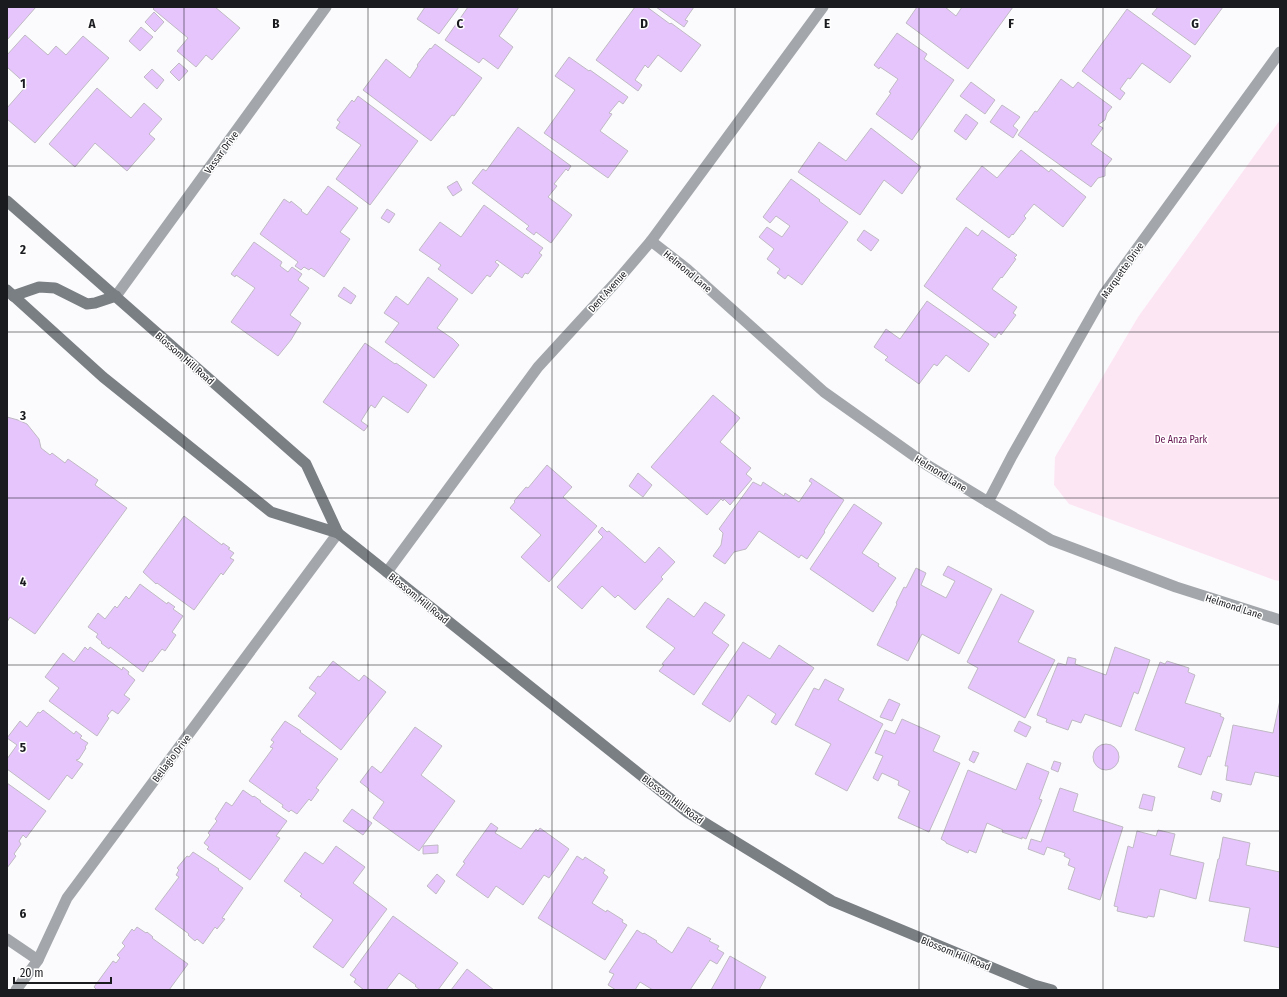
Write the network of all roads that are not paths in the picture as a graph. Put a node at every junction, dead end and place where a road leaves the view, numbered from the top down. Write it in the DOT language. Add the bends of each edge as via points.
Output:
graph roads {
  1 [pos="326,7"];
  2 [pos="823,7"];
  3 [pos="1280,52"];
  4 [pos="7,201"];
  5 [pos="651,240"];
  6 [pos="10,293"];
  7 [pos="116,296"];
  8 [pos="988,502"];
  9 [pos="338,533"];
  10 [pos="387,572"];
  11 [pos="1280,620"];
  12 [pos="7,939"];
  13 [pos="38,960"];
  14 [pos="1033,987"];
  15 [pos="16,990"];
  16 [pos="1052,990"];
  1 -- 7 [label="street, Vassar Drive"];
  2 -- 5 [label="street, Dent Avenue"];
  3 -- 8 [label="street, Marquette Drive" via="1104,294"];
  4 -- 7 [label="main road, Blossom Hill Road"];
  5 -- 8 [label="street, Helmond Lane" via="824,392 927,465"];
  5 -- 10 [label="street, Dent Avenue" via="538,367"];
  6 -- 7 [label="main road" via="39,287 55,288 86,304"];
  6 -- 9 [label="main road, Blossom Hill Road" via="103,377 271,512"];
  7 -- 9 [label="main road, Blossom Hill Road" via="306,464"];
  8 -- 11 [label="street, Helmond Lane" via="1051,540 1176,587"];
  9 -- 10 [label="main road, Blossom Hill Road"];
  9 -- 13 [label="street, Bellagio Drive" via="67,898"];
  10 -- 14 [label="main road, Blossom Hill Road" via="687,812 832,901"];
  12 -- 13 [label="street"];
  13 -- 15 [label="street, Bellagio Drive"];
  14 -- 16 [label="main road, Blossom Hill Road"];
}
